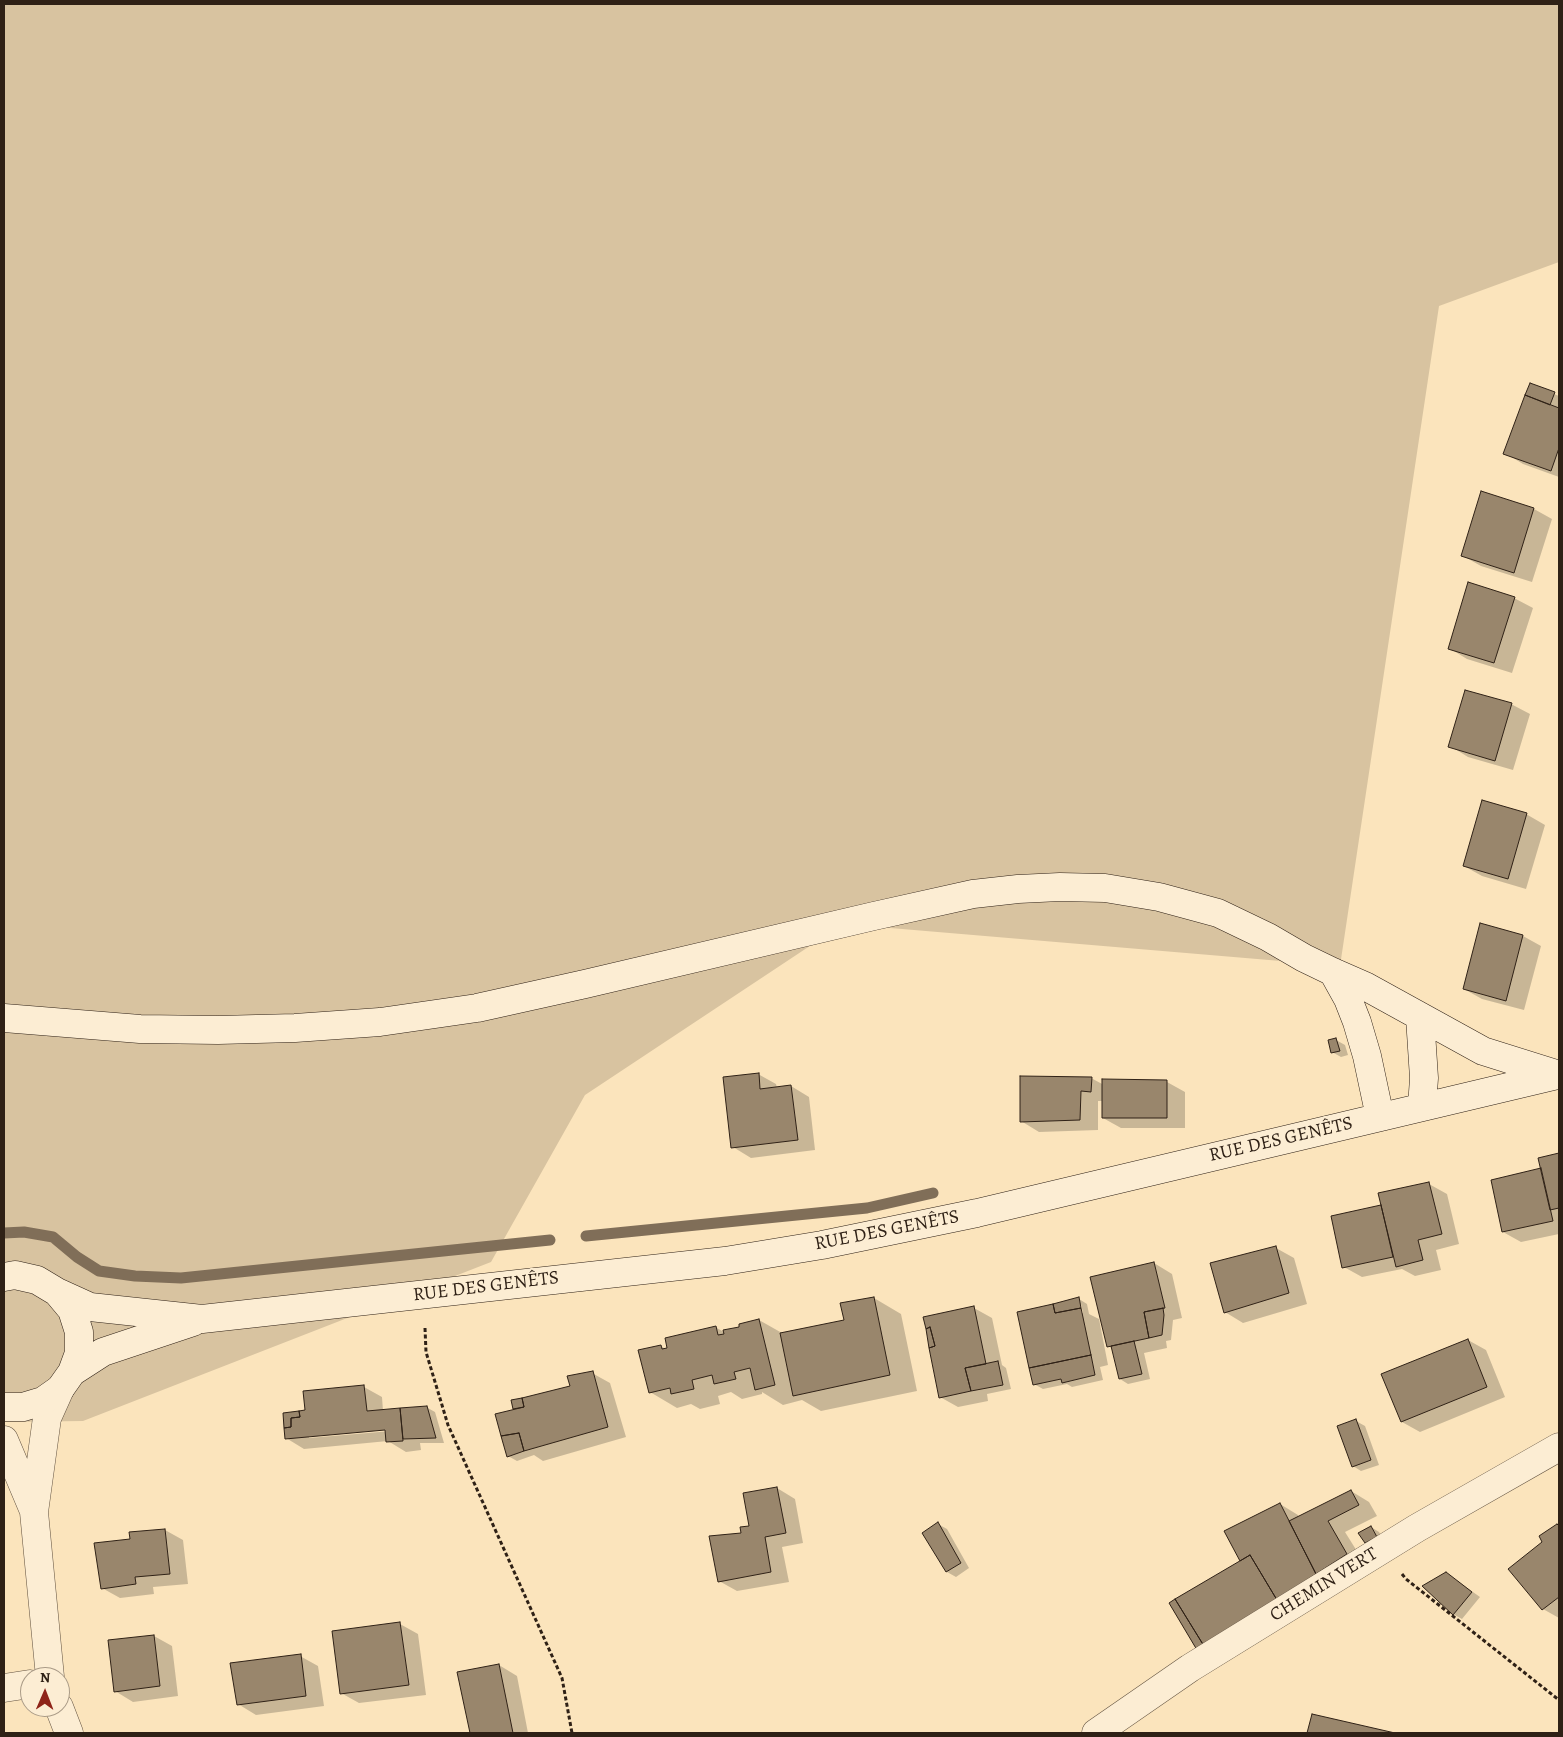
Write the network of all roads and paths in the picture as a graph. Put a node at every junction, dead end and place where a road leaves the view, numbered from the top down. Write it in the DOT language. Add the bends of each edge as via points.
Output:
graph roads {
  1 [pos="1333,972"];
  2 [pos="1420,1017"];
  3 [pos="4,1018"];
  4 [pos="1559,1075"];
  5 [pos="1422,1108"];
  6 [pos="1380,1117"];
  7 [pos="4,1277"];
  8 [pos="57,1292"];
  9 [pos="424,1295"];
  10 [pos="202,1319"];
  11 [pos="66,1381"];
  12 [pos="4,1408"];
  13 [pos="4,1440"];
  14 [pos="1559,1447"];
  15 [pos="34,1512"];
  16 [pos="1382,1550"];
  17 [pos="49,1667"];
  18 [pos="20,1686"];
  19 [pos="4,1688"];
  20 [pos="1559,1700"];
  21 [pos="63,1717"];
  22 [pos="69,1733"];
  23 [pos="572,1733"];
  24 [pos="1096,1733"];
  1 -- 2 [label="street"];
  1 -- 3 [label="street" via="1218,913 1159,897 1060,887 973,894 486,1006 380,1022 218,1030 140,1029"];
  1 -- 6 [label="street" via="1357,1022"];
  2 -- 4 [label="street" via="1483,1052"];
  2 -- 5 [label="street" via="1424,1078"];
  4 -- 5 [label="street, RUE DES GENÊTS"];
  5 -- 6 [label="street, RUE DES GENÊTS"];
  6 -- 9 [label="street, RUE DES GENÊTS" via="977,1213 822,1245 725,1261"];
  7 -- 8 [label="street, RUE DES GENÊTS" via="14,1275 37,1280"];
  8 -- 10 [label="street, RUE DES GENÊTS" via="90,1308"];
  8 -- 11 [label="street" via="72,1310 79,1332 78,1353"];
  9 -- 10 [label="street, RUE DES GENÊTS"];
  9 -- 23 [label="path" via="426,1352 448,1425 562,1678"];
  10 -- 11 [label="street, RUE DES GENÊTS" via="103,1352"];
  11 -- 12 [label="street, RUE DES GENÊTS" via="43,1401"];
  11 -- 15 [label="street" via="47,1418"];
  13 -- 15 [label="street"];
  14 -- 16 [label="street, CHEMIN VERT"];
  15 -- 17 [label="street"];
  16 -- 20 [label="path" via="1406,1579"];
  16 -- 24 [label="street, CHEMIN VERT" via="1190,1668"];
  18 -- 19 [label="street"];
  21 -- 22 [label="street"];
}
